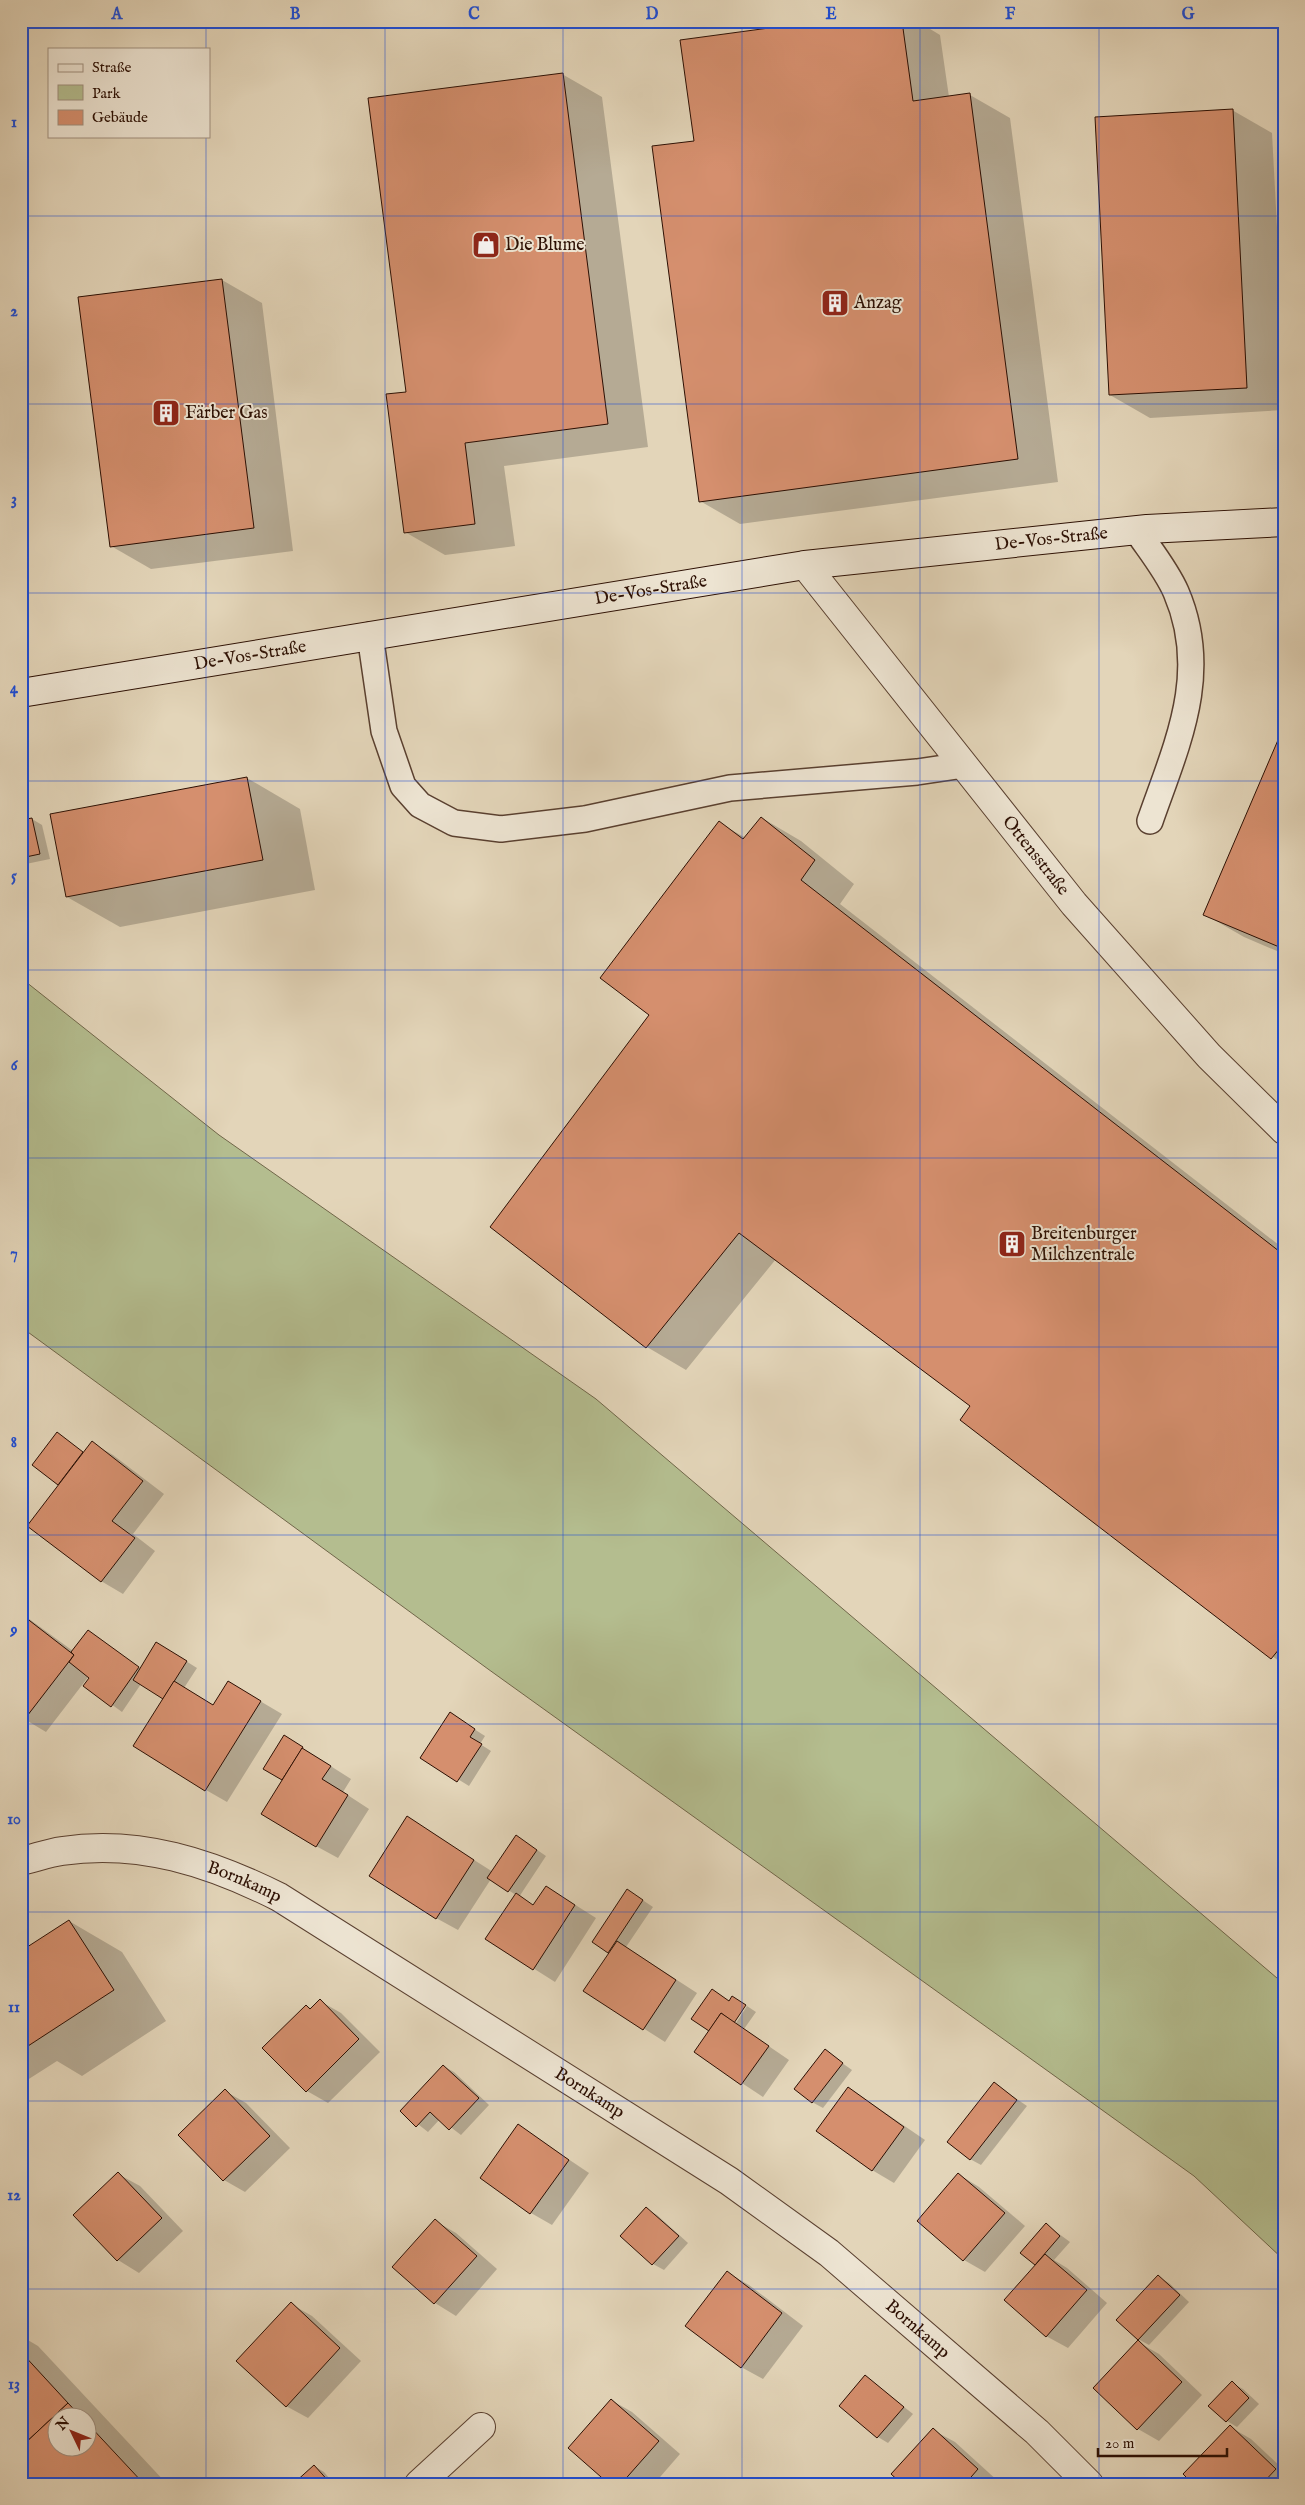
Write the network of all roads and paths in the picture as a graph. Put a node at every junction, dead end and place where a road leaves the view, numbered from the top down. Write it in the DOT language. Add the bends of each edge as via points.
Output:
graph roads {
  1 [pos="1284,522"];
  2 [pos="1137,531"];
  3 [pos="805,565"];
  4 [pos="370,636"];
  5 [pos="21,693"];
  6 [pos="964,765"];
  7 [pos="1150,821"];
  8 [pos="1284,1130"];
  9 [pos="21,1861"];
  10 [pos="482,2427"];
  11 [pos="419,2484"];
  12 [pos="1089,2484"];
  1 -- 2 [label="street, De-Vos-Straße"];
  2 -- 3 [label="street, De-Vos-Straße"];
  2 -- 7 [label="lane" via="1176,590 1185,616 1190,649 1191,688 1183,728"];
  3 -- 4 [label="street, De-Vos-Straße"];
  3 -- 6 [label="street, Ottensstraße"];
  4 -- 5 [label="street, De-Vos-Straße"];
  4 -- 6 [label="lane" via="384,731 403,786 420,805 454,823 501,829 586,819 730,788"];
  6 -- 8 [label="street, Ottensstraße" via="1074,904 1209,1056"];
  9 -- 12 [label="street, Bornkamp" via="61,1851 126,1848 180,1857 213,1867 279,1897 730,2182 829,2253 1037,2432"];
  10 -- 11 [label="street"];
}
